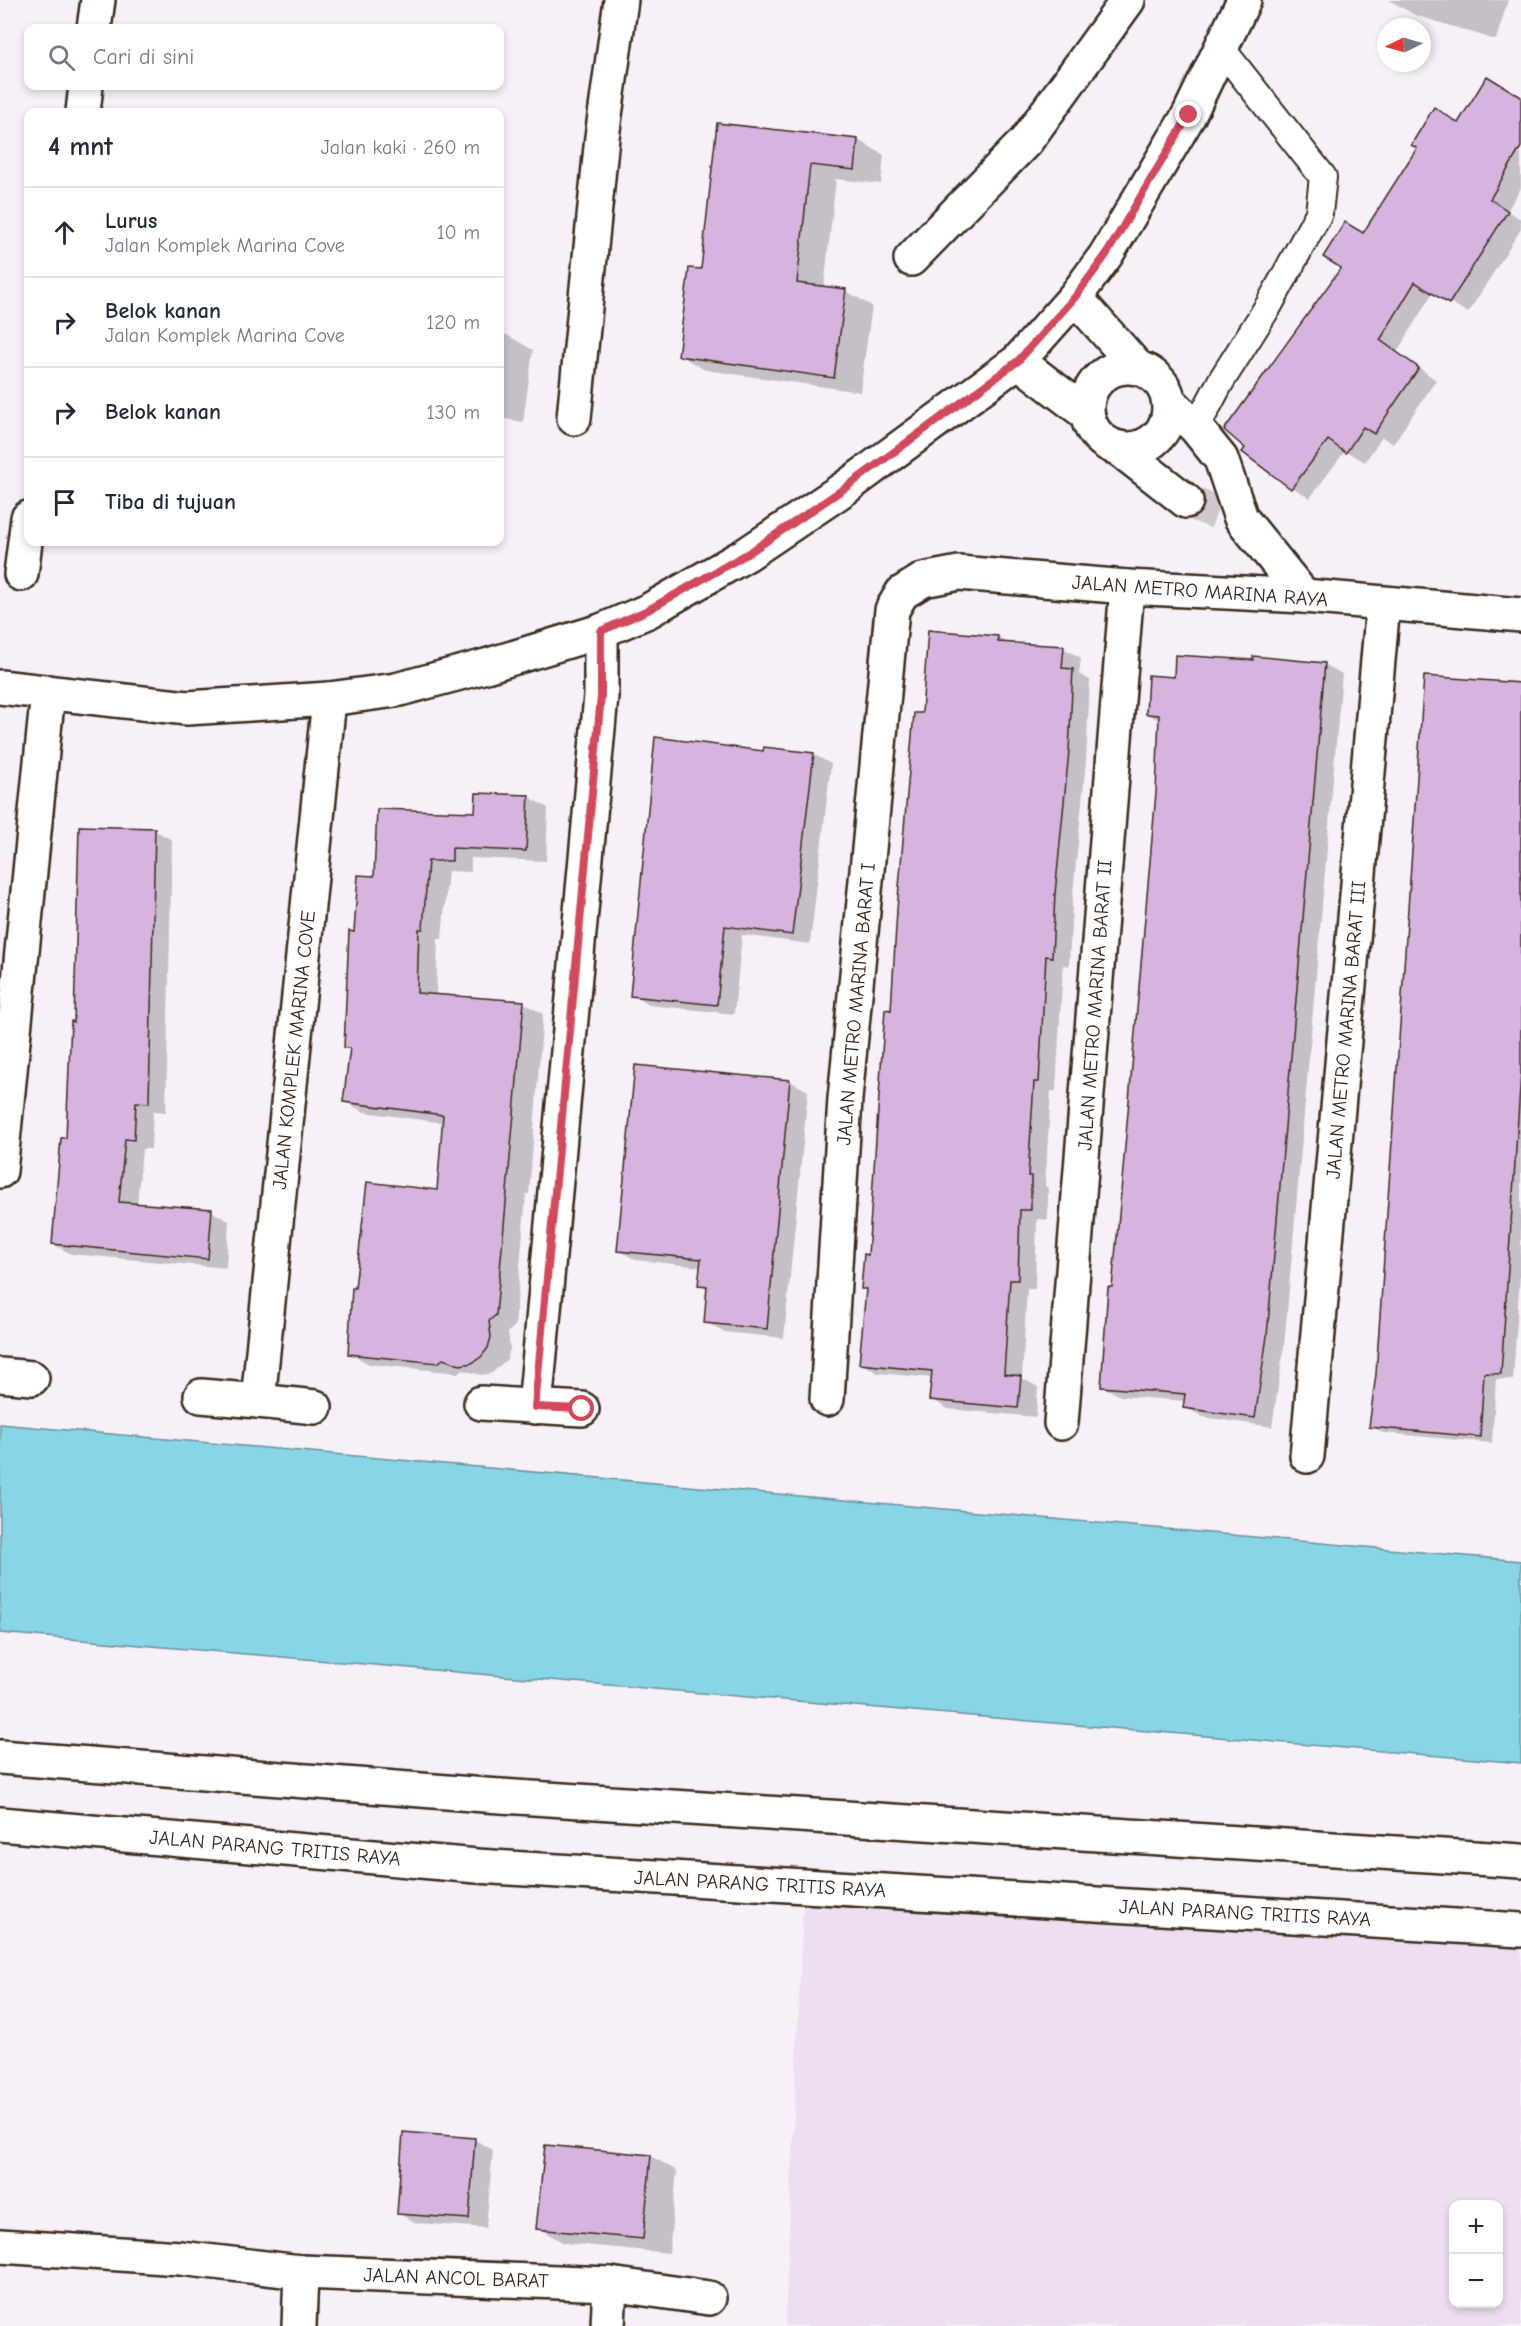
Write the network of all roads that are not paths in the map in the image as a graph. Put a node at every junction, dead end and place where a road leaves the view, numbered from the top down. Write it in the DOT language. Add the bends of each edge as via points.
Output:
graph roads {
  1 [pos="98,0"];
  2 [pos="621,0"];
  3 [pos="1128,0"];
  4 [pos="1244,0"];
  5 [pos="95,24"];
  6 [pos="1221,48"];
  7 [pos="85,90"];
  8 [pos="83,108"];
  9 [pos="911,259"];
  10 [pos="1075,297"];
  11 [pos="1018,361"];
  12 [pos="1137,367"];
  13 [pos="1169,401"];
  14 [pos="1087,414"];
  15 [pos="574,418"];
  16 [pos="1196,428"];
  17 [pos="1118,448"];
  18 [pos="1186,501"];
  19 [pos="24,546"];
  20 [pos="21,574"];
  21 [pos="1127,587"];
  22 [pos="1304,596"];
  23 [pos="1383,604"];
  24 [pos="892,609"];
  25 [pos="1521,615"];
  26 [pos="601,631"];
  27 [pos="0,687"];
  28 [pos="48,692"];
  29 [pos="328,699"];
  30 [pos="0,1171"];
  31 [pos="0,1375"];
  32 [pos="32,1378"];
  33 [pos="201,1396"];
  34 [pos="828,1399"];
  35 [pos="258,1401"];
  36 [pos="481,1403"];
  37 [pos="315,1407"];
  38 [pos="535,1407"];
  39 [pos="582,1409"];
  40 [pos="1061,1423"];
  41 [pos="1307,1456"];
  42 [pos="0,1757"];
  43 [pos="0,1824"];
  44 [pos="1521,1861"];
  45 [pos="1521,1930"];
  46 [pos="0,2246"];
  47 [pos="301,2272"];
  48 [pos="610,2284"];
  49 [pos="709,2298"];
  50 [pos="299,2326"];
  51 [pos="608,2326"];
  1 -- 5 [label="street"];
  2 -- 15 [label="street" via="602,136"];
  3 -- 9 [label="street" via="1026,141"];
  4 -- 6 [label="street"];
  6 -- 10 [label="street" via="1189,115 1106,255"];
  6 -- 16 [label="lane" via="1323,177 1319,213"];
  7 -- 8 [label="street"];
  10 -- 11 [label="street"];
  10 -- 12 [label="street"];
  11 -- 14 [label="street"];
  11 -- 26 [label="street" via="845,488 747,554 648,610"];
  12 -- 13 [label="street" via="1152,374"];
  12 -- 14 [label="street" via="1121,366 1094,383 1087,398"];
  13 -- 16 [label="street"];
  13 -- 17 [label="street" via="1161,433 1149,444 1134,449"];
  14 -- 17 [label="street" via="1092,430"];
  16 -- 22 [label="street" via="1221,459 1232,516"];
  17 -- 18 [label="street"];
  19 -- 20 [label="street"];
  21 -- 22 [label="street, JALAN METRO MARINA RAYA"];
  21 -- 24 [label="street, JALAN METRO MARINA RAYA" via="959,573 923,580 902,593"];
  21 -- 40 [label="street, JALAN METRO MARINA BARAT II"];
  22 -- 23 [label="street, JALAN METRO MARINA RAYA"];
  23 -- 25 [label="street, JALAN METRO MARINA RAYA"];
  23 -- 41 [label="street, JALAN METRO MARINA BARAT III"];
  24 -- 34 [label="street, JALAN METRO MARINA BARAT I" via="845,1099"];
  26 -- 29 [label="street" via="396,690"];
  26 -- 38 [label="street" via="600,708"];
  27 -- 28 [label="street"];
  28 -- 29 [label="street" via="187,708"];
  28 -- 30 [label="street"];
  29 -- 35 [label="street, JALAN KOMPLEK MARINA COVE"];
  31 -- 32 [label="street"];
  33 -- 35 [label="street"];
  35 -- 37 [label="street"];
  36 -- 38 [label="street"];
  38 -- 39 [label="street"];
  42 -- 44 [label="street" via="484,1795"];
  43 -- 45 [label="street, JALAN PARANG TRITIS RAYA" via="477,1866"];
  46 -- 47 [label="street, JALAN ANCOL BARAT" via="180,2258"];
  47 -- 48 [label="street, JALAN ANCOL BARAT"];
  47 -- 50 [label="street"];
  48 -- 49 [label="street, JALAN ANCOL BARAT"];
  48 -- 51 [label="street"];
}
